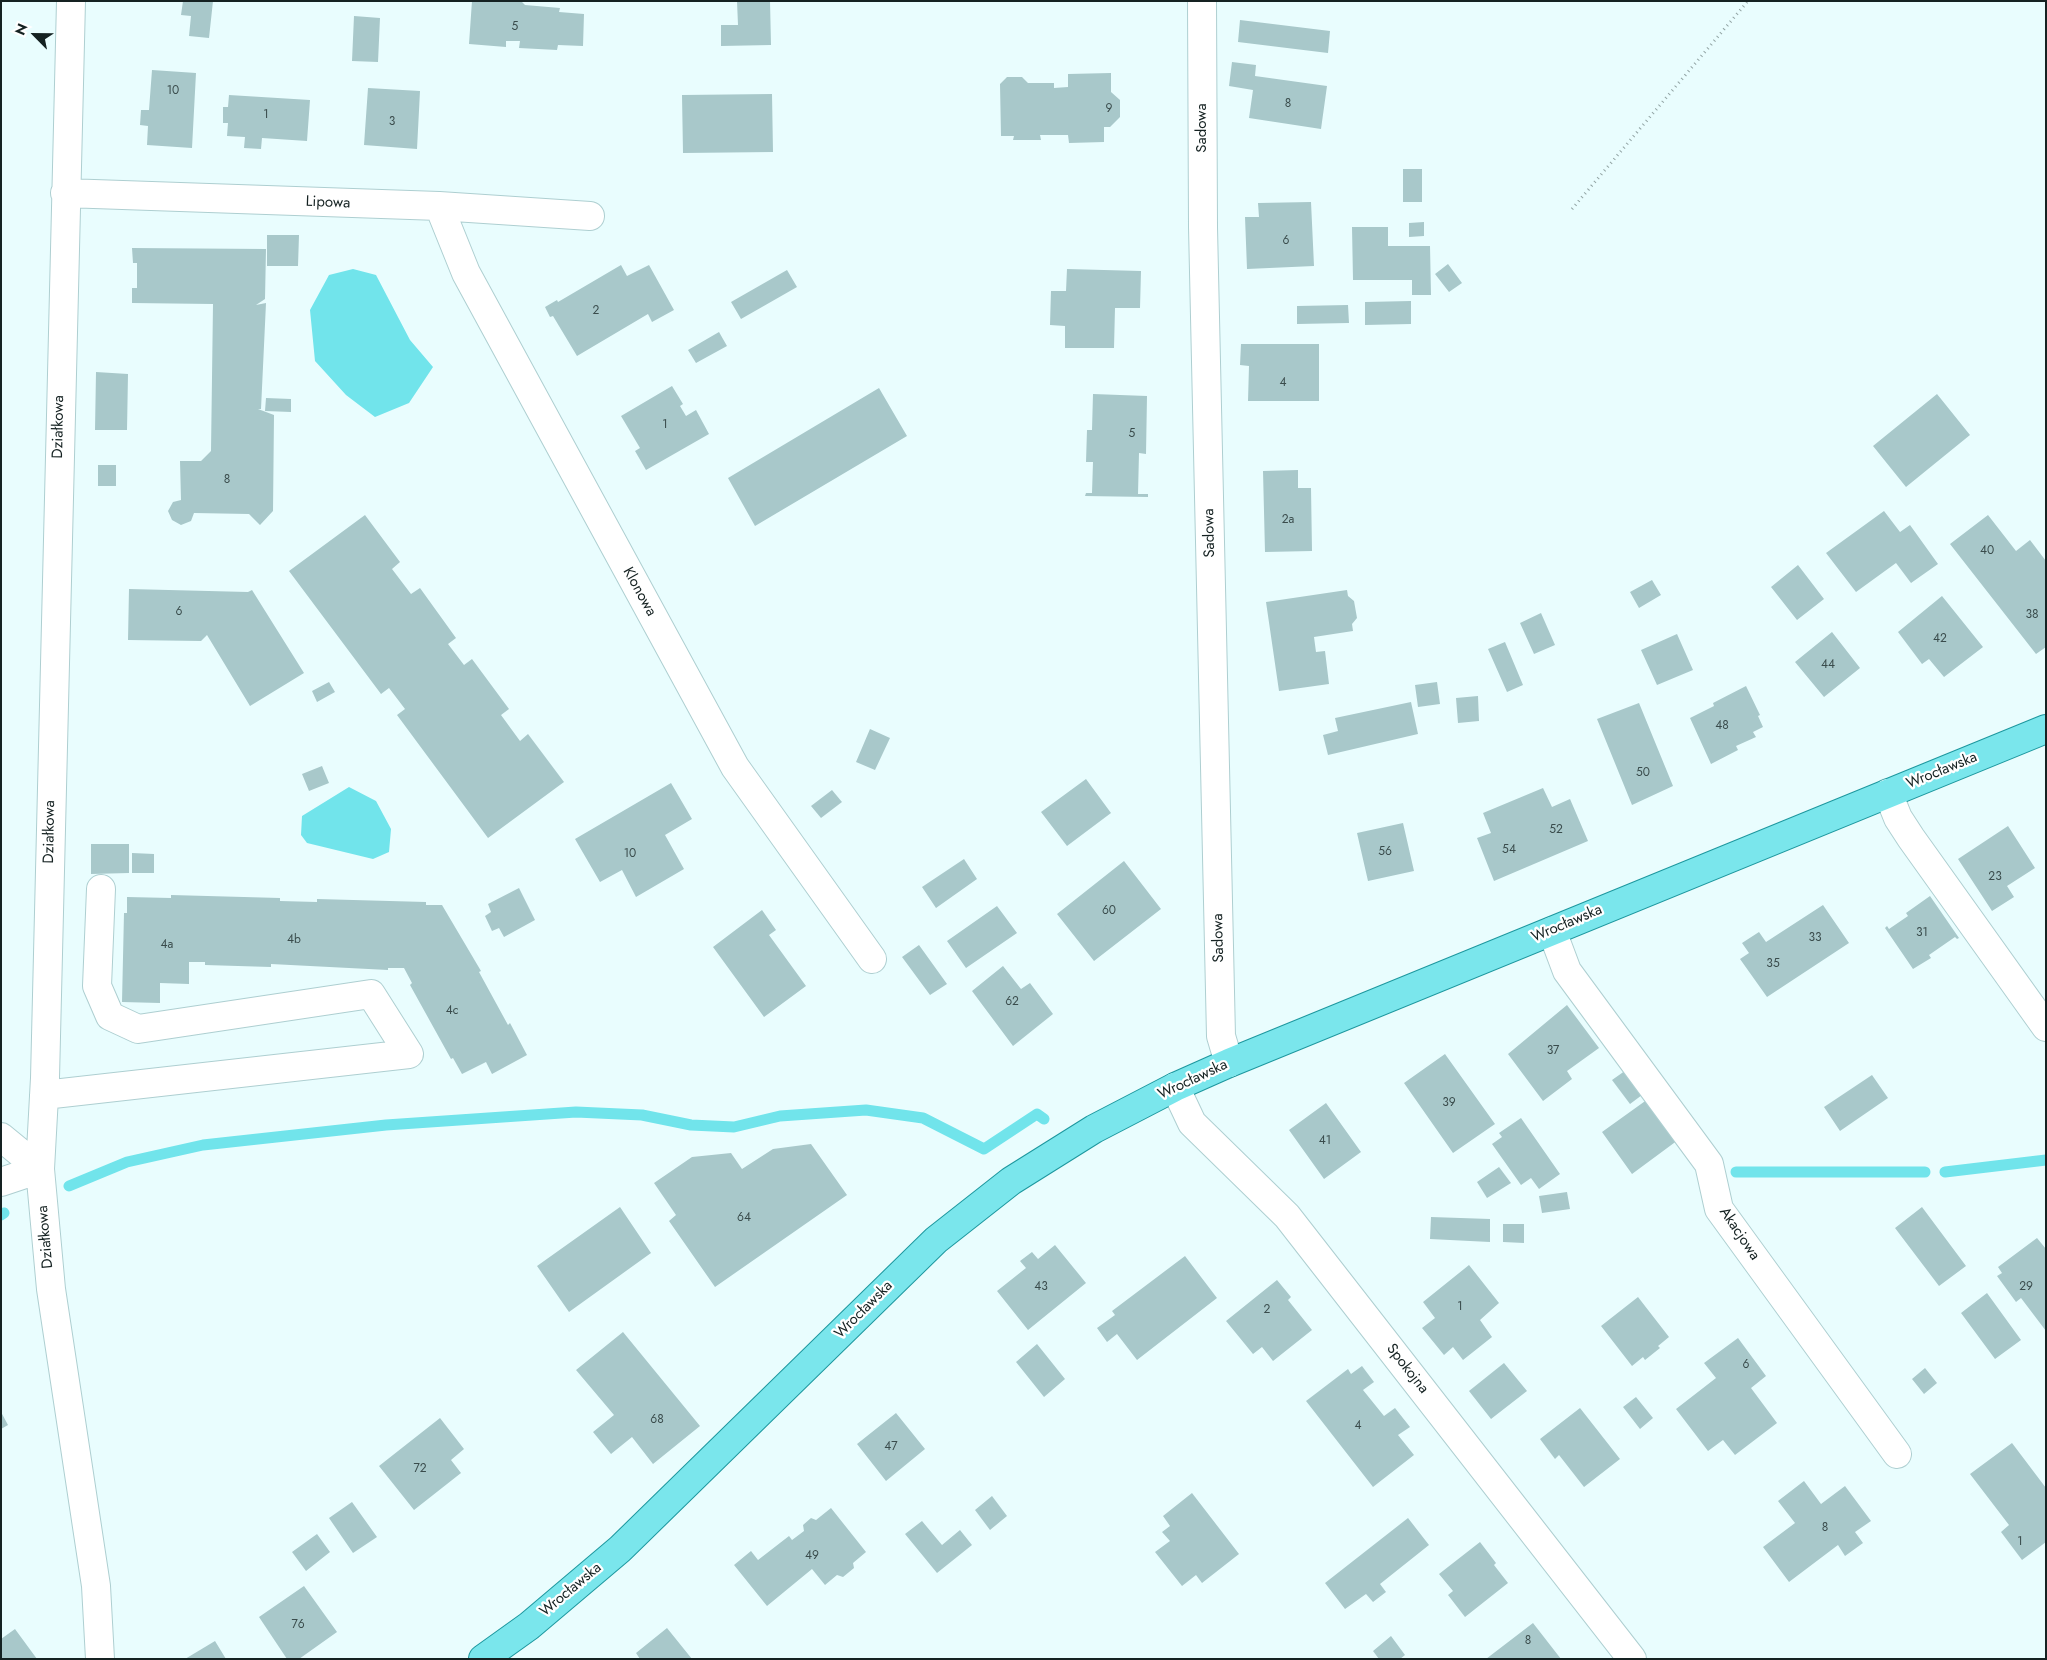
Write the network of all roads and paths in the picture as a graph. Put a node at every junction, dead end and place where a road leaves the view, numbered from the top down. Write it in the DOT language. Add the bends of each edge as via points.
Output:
graph roads {
  1 [pos="71,1"];
  2 [pos="1202,1"];
  3 [pos="1748,1"];
  4 [pos="64,194"];
  5 [pos="439,206"];
  6 [pos="1572,209"];
  7 [pos="590,216"];
  8 [pos="2046,729"];
  9 [pos="1888,792"];
  10 [pos="102,889"];
  11 [pos="1552,931"];
  12 [pos="872,958"];
  13 [pos="2046,1027"];
  14 [pos="1229,1063"];
  15 [pos="1175,1087"];
  16 [pos="44,1095"];
  17 [pos="1,1137"];
  18 [pos="40,1169"];
  19 [pos="1,1182"];
  20 [pos="1897,1454"];
  21 [pos="100,1659"];
  22 [pos="483,1659"];
  23 [pos="1632,1659"];
  1 -- 4 [label="street, Działkowa"];
  2 -- 14 [label="street, Sadowa" via="1203,237 1221,1036"];
  3 -- 6 [label="path"];
  4 -- 5 [label="street, Lipowa"];
  4 -- 16 [label="street, Działkowa"];
  5 -- 7 [label="street, Lipowa"];
  5 -- 12 [label="street, Klonowa" via="466,272 736,767"];
  8 -- 9 [label="main road, Wrocławska"];
  9 -- 11 [label="main road, Wrocławska"];
  9 -- 13 [label="street" via="1898,818 1911,838"];
  10 -- 16 [label="street" via="97,986 110,1016 138,1029 371,994 409,1054"];
  11 -- 14 [label="main road, Wrocławska"];
  11 -- 20 [label="street, Akacjowa" via="1567,971 1709,1164 1719,1209"];
  14 -- 15 [label="main road, Wrocławska"];
  15 -- 22 [label="main road, Wrocławska" via="1094,1129 1011,1181 936,1240 620,1549 529,1626"];
  15 -- 23 [label="street, Spokojna" via="1192,1123 1288,1216"];
  16 -- 18 [label="street, Działkowa"];
  17 -- 18 [label="street"];
  18 -- 19 [label="street"];
  18 -- 21 [label="street, Działkowa" via="51,1288 96,1586"];
}
